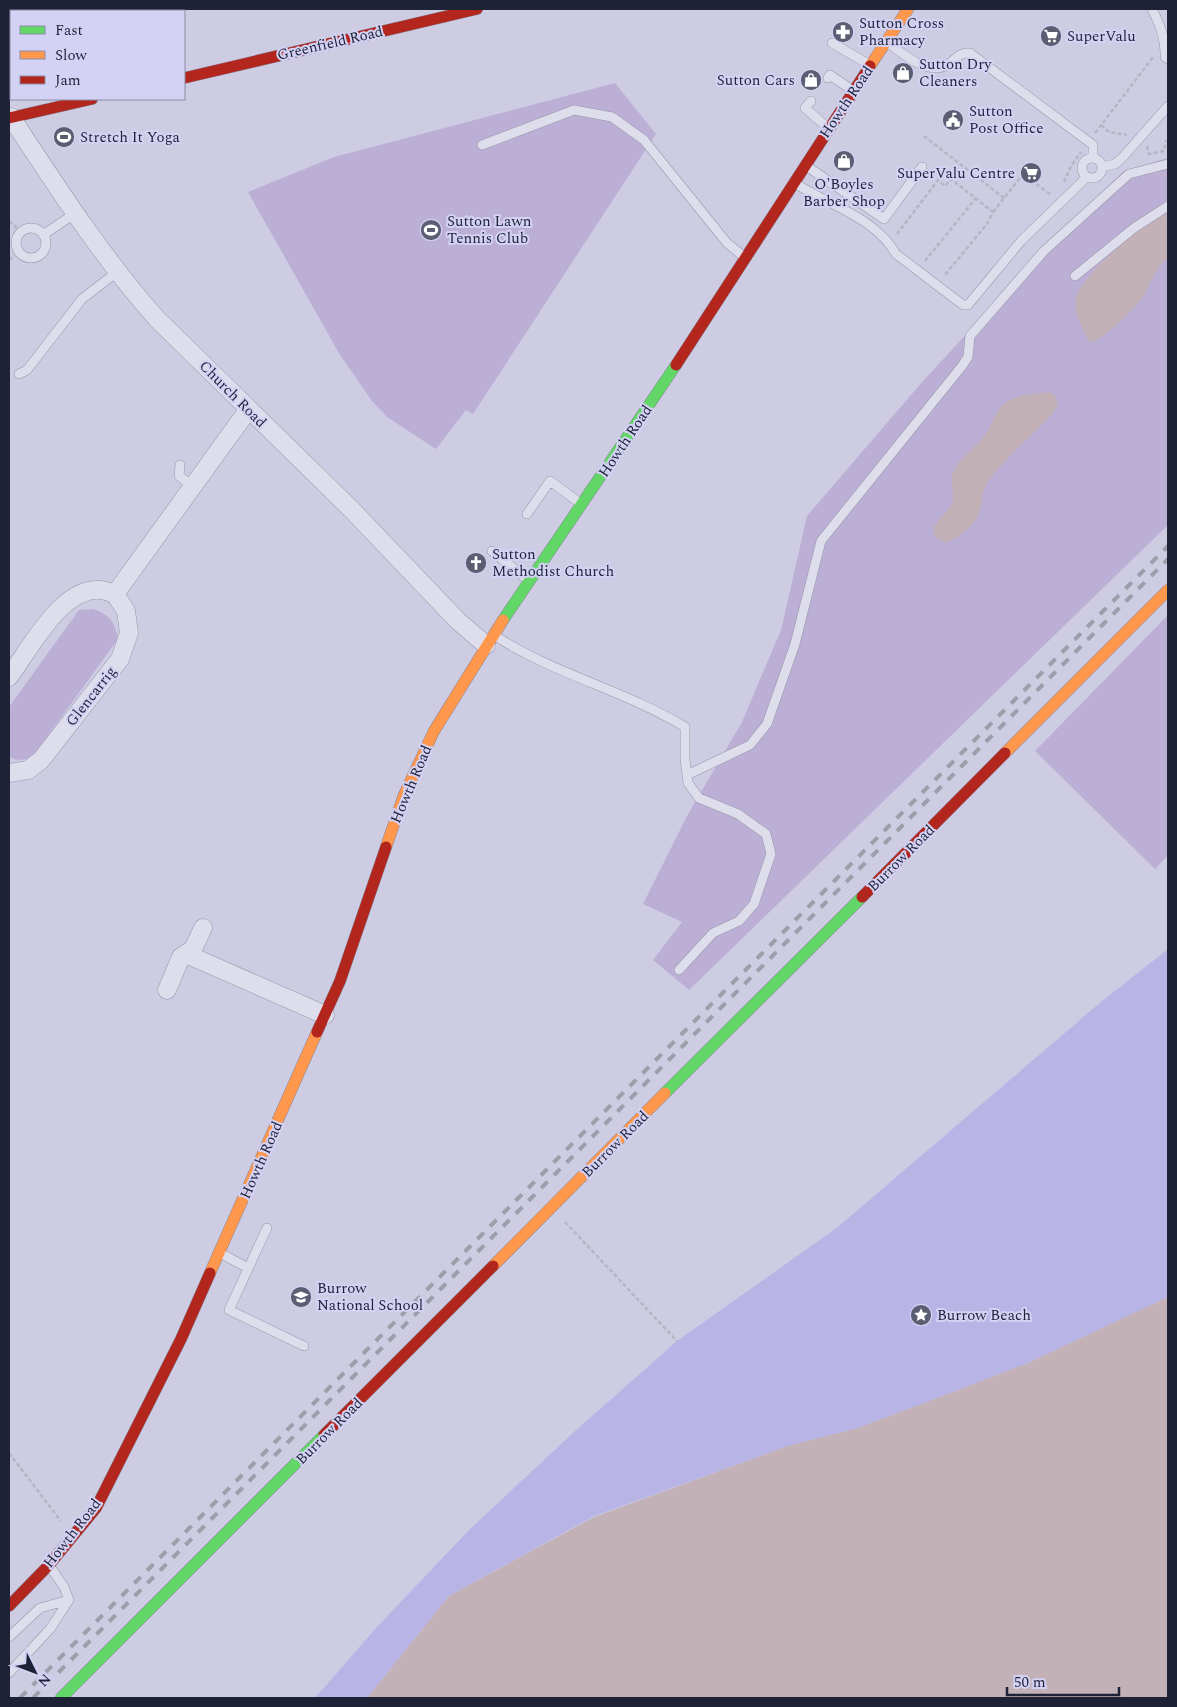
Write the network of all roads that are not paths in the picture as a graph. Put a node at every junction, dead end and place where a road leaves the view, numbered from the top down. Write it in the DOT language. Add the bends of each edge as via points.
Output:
graph roads {
  1 [pos="477,9"];
  2 [pos="908,9"];
  3 [pos="1152,9"];
  4 [pos="887,42"];
  5 [pos="832,43"];
  6 [pos="1168,59"];
  7 [pos="870,65"];
  8 [pos="185,78"];
  9 [pos="828,78"];
  10 [pos="853,91"];
  11 [pos="87,100"];
  12 [pos="812,101"];
  13 [pos="1168,106"];
  14 [pos="10,117"];
  15 [pos="828,128"];
  16 [pos="482,145"];
  17 [pos="1093,158"];
  18 [pos="805,164"];
  19 [pos="1168,164"];
  20 [pos="922,167"];
  21 [pos="1102,167"];
  22 [pos="1087,177"];
  23 [pos="793,182"];
  24 [pos="1168,206"];
  25 [pos="74,214"];
  26 [pos="43,235"];
  27 [pos="745,257"];
  28 [pos="118,272"];
  29 [pos="1075,276"];
  30 [pos="20,374"];
  31 [pos="248,410"];
  32 [pos="180,465"];
  33 [pos="193,486"];
  34 [pos="582,504"];
  35 [pos="527,514"];
  36 [pos="492,551"];
  37 [pos="529,580"];
  38 [pos="1168,590"];
  39 [pos="115,594"];
  40 [pos="490,640"];
  41 [pos="9,676"];
  42 [pos="9,773"];
  43 [pos="687,775"];
  44 [pos="203,928"];
  45 [pos="186,954"];
  46 [pos="679,970"];
  47 [pos="167,990"];
  48 [pos="325,1015"];
  49 [pos="267,1228"];
  50 [pos="219,1253"];
  51 [pos="248,1268"];
  52 [pos="304,1346"];
  53 [pos="49,1565"];
  54 [pos="69,1600"];
  55 [pos="9,1606"];
  56 [pos="9,1637"];
  57 [pos="9,1673"];
  58 [pos="61,1698"];
  1 -- 8 [label="main road, Greenfield Road"];
  2 -- 4 [label="main road, Howth Road"];
  3 -- 6 [label="lane"];
  4 -- 7 [label="main road, Howth Road"];
  4 -- 17 [label="lane" via="926,66 946,66 960,54 970,53 1091,144"];
  5 -- 7 [label="lane"];
  7 -- 10 [label="main road, Howth Road"];
  9 -- 10 [label="lane" via="830,75"];
  10 -- 15 [label="main road, Howth Road"];
  11 -- 14 [label="main road"];
  12 -- 15 [label="lane" via="806,108"];
  13 -- 21 [label="lane" via="1122,158"];
  14 -- 25 [label="street, Church Road"];
  15 -- 18 [label="main road, Howth Road"];
  16 -- 27 [label="lane" via="574,110 612,117 644,140 727,243"];
  17 -- 21 [label="lane" via="1099,160"];
  17 -- 22 [label="lane" via="1083,165"];
  18 -- 20 [label="lane" via="884,219"];
  18 -- 23 [label="main road, Howth Road"];
  19 -- 43 [label="lane" via="1130,174 1044,251 970,336 968,358 821,541 795,644 767,724 750,745"];
  21 -- 22 [label="lane" via="1098,177"];
  22 -- 23 [label="lane" via="1021,241 968,305 963,305 896,254 890,242 851,212"];
  23 -- 27 [label="main road, Howth Road"];
  24 -- 29 [label="lane" via="1134,228"];
  25 -- 26 [label="lane"];
  25 -- 28 [label="street, Church Road"];
  26 -- 26 [label="lane" via="31,228 21,232 16,243 19,252 27,258 41,254 46,245"];
  27 -- 34 [label="main road, Howth Road"];
  28 -- 30 [label="lane" via="82,300 27,370"];
  28 -- 31 [label="street, Church Road" via="157,319"];
  31 -- 33 [label="street"];
  31 -- 40 [label="street, Church Road" via="352,510 458,621"];
  32 -- 33 [label="lane" via="178,476"];
  33 -- 39 [label="street"];
  34 -- 35 [label="lane" via="550,481"];
  34 -- 37 [label="main road, Howth Road"];
  36 -- 37 [label="lane"];
  37 -- 40 [label="main road, Howth Road"];
  38 -- 58 [label="main road, Burrow Road"];
  39 -- 41 [label="street" via="96,590 80,594 62,605"];
  39 -- 42 [label="street, Glencarrig" via="126,612 129,634 120,659 41,760 28,770"];
  40 -- 43 [label="lane" via="659,711 685,727"];
  40 -- 48 [label="main road, Howth Road" via="434,731 404,795 340,982"];
  43 -- 46 [label="lane" via="688,783 699,798 738,814 766,834 771,854 754,904 739,921 713,933"];
  44 -- 45 [label="street" via="194,949"];
  45 -- 47 [label="street" via="181,957"];
  45 -- 48 [label="street"];
  48 -- 50 [label="main road, Howth Road"];
  49 -- 51 [label="lane"];
  50 -- 51 [label="lane"];
  50 -- 53 [label="main road, Howth Road" via="96,1508"];
  51 -- 52 [label="lane" via="229,1310"];
  53 -- 54 [label="lane"];
  53 -- 55 [label="main road, Howth Road"];
  54 -- 56 [label="lane" via="40,1608"];
  54 -- 57 [label="lane" via="50,1629"];
}
